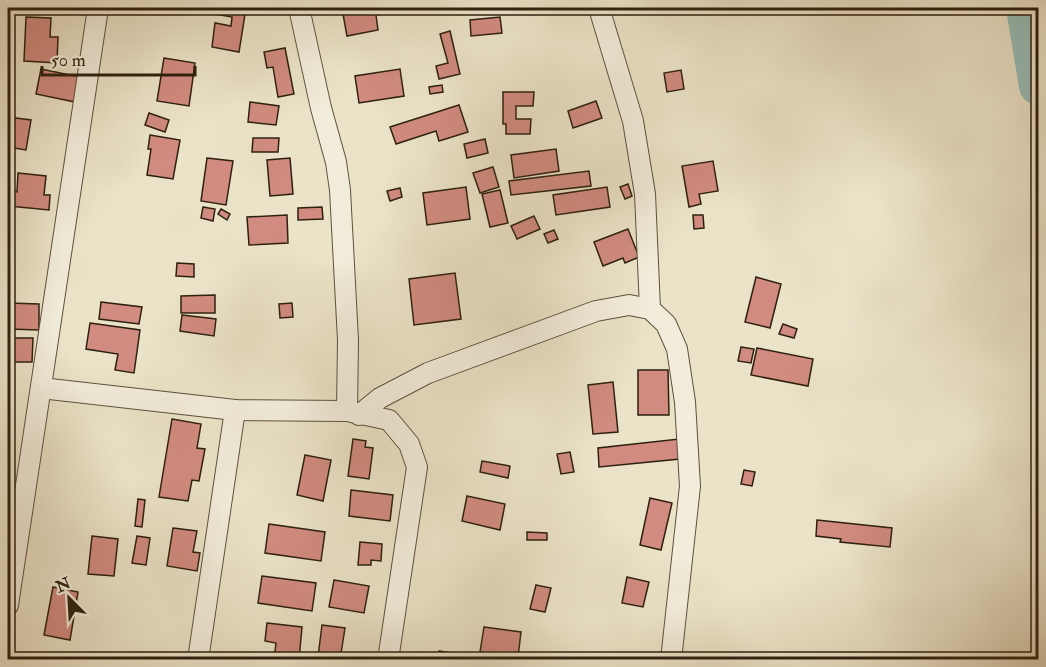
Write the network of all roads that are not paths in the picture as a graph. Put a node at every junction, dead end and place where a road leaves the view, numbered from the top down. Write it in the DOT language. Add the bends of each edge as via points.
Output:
graph roads {
  1 [pos="98,8"];
  2 [pos="299,8"];
  3 [pos="599,8"];
  4 [pos="650,309"];
  5 [pos="41,388"];
  6 [pos="235,410"];
  7 [pos="353,413"];
  8 [pos="17,474"];
  9 [pos="8,605"];
  10 [pos="198,660"];
  11 [pos="388,660"];
  12 [pos="671,660"];
  1 -- 5 [label="street"];
  2 -- 7 [label="street" via="336,162"];
  3 -- 4 [label="street" via="633,121 645,194"];
  4 -- 7 [label="street" via="629,305 596,311 428,373"];
  4 -- 12 [label="street" via="666,324 677,349 686,402 690,486"];
  5 -- 6 [label="street"];
  5 -- 8 [label="street"];
  6 -- 7 [label="street"];
  6 -- 10 [label="street"];
  7 -- 11 [label="street" via="389,420 409,444 417,467"];
  8 -- 9 [label="street"];
}
